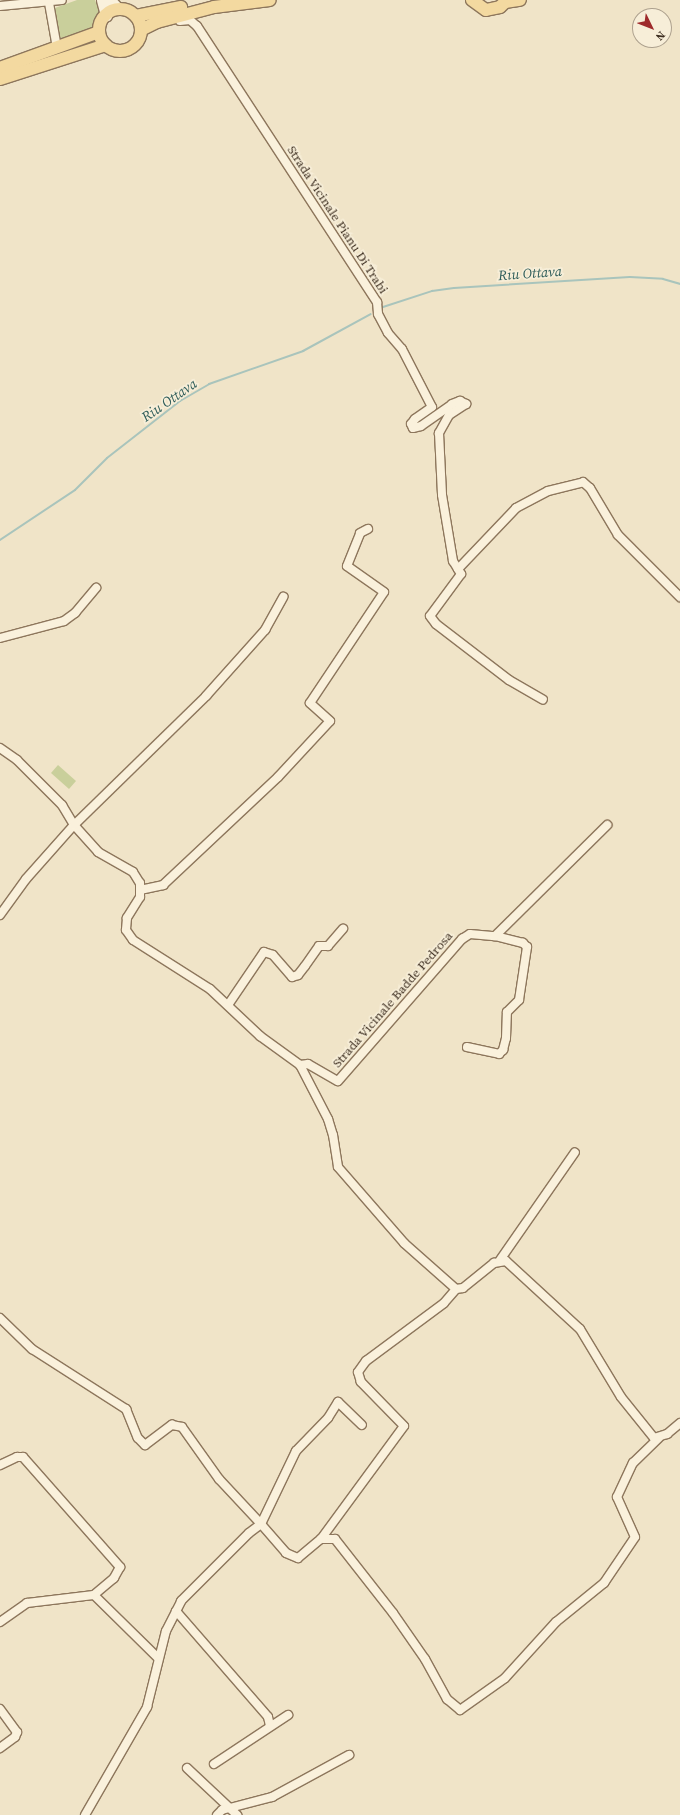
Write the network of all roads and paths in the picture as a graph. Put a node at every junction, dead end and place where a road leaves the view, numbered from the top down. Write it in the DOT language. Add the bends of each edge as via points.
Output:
graph roads {
  1 [pos="62,0"];
  2 [pos="102,0"];
  3 [pos="270,0"];
  4 [pos="472,0"];
  5 [pos="520,0"];
  6 [pos="506,1"];
  7 [pos="16,3"];
  8 [pos="49,3"];
  9 [pos="213,4"];
  10 [pos="114,5"];
  11 [pos="0,6"];
  12 [pos="106,15"];
  13 [pos="136,16"];
  14 [pos="170,18"];
  15 [pos="197,26"];
  16 [pos="141,30"];
  17 [pos="99,32"];
  18 [pos="106,45"];
  19 [pos="57,48"];
  20 [pos="0,68"];
  21 [pos="0,80"];
  22 [pos="368,529"];
  23 [pos="458,569"];
  24 [pos="96,588"];
  25 [pos="283,597"];
  26 [pos="680,597"];
  27 [pos="0,638"];
  28 [pos="543,700"];
  29 [pos="0,748"];
  30 [pos="74,825"];
  31 [pos="607,825"];
  32 [pos="140,890"];
  33 [pos="0,915"];
  34 [pos="343,929"];
  35 [pos="495,936"];
  36 [pos="228,1005"];
  37 [pos="467,1047"];
  38 [pos="300,1065"];
  39 [pos="575,1152"];
  40 [pos="500,1260"];
  41 [pos="456,1290"];
  42 [pos="0,1318"];
  43 [pos="680,1423"];
  44 [pos="362,1425"];
  45 [pos="659,1438"];
  46 [pos="0,1465"];
  47 [pos="261,1524"];
  48 [pos="321,1539"];
  49 [pos="94,1595"];
  50 [pos="176,1611"];
  51 [pos="0,1622"];
  52 [pos="158,1658"];
  53 [pos="0,1709"];
  54 [pos="288,1715"];
  55 [pos="270,1726"];
  56 [pos="0,1748"];
  57 [pos="349,1754"];
  58 [pos="214,1764"];
  59 [pos="187,1768"];
  60 [pos="229,1808"];
  61 [pos="84,1815"];
  62 [pos="217,1815"];
  63 [pos="237,1815"];
  1 -- 8 [label="street"];
  2 -- 12 [label="street"];
  3 -- 9 [label="main road"];
  4 -- 6 [label="main road" via="486,10 500,7"];
  5 -- 6 [label="main road"];
  7 -- 8 [label="street"];
  7 -- 11 [label="street"];
  8 -- 19 [label="street"];
  9 -- 13 [label="main road"];
  9 -- 14 [label="main road"];
  9 -- 15 [label="street" via="208,14 199,17"];
  10 -- 12 [label="main road"];
  10 -- 13 [label="main road"];
  12 -- 17 [label="main road"];
  13 -- 16 [label="main road"];
  14 -- 15 [label="street" via="178,21 190,20"];
  14 -- 16 [label="main road"];
  15 -- 23 [label="street, Strada Vicinale Pianu Di Trabi" via="377,302 378,314 388,333 402,349 432,407 411,424 414,428 421,426 452,404 460,401 466,404 449,415 439,434 442,495 452,561"];
  16 -- 18 [label="main road" via="138,42 128,50 116,51"];
  17 -- 18 [label="main road"];
  17 -- 19 [label="main road"];
  18 -- 21 [label="main road"];
  19 -- 20 [label="main road"];
  22 -- 32 [label="street" via="360,533 347,566 384,592 310,703 330,721 278,777 163,885"];
  23 -- 26 [label="street" via="516,508 548,491 583,482 590,488 618,535"];
  23 -- 28 [label="street" via="461,574 430,616 436,624 509,680"];
  24 -- 27 [label="street" via="75,613 64,621"];
  25 -- 30 [label="street" via="265,630 206,696"];
  29 -- 30 [label="street" via="17,760 62,805"];
  30 -- 32 [label="street" via="98,852 134,872 140,883"];
  30 -- 33 [label="street" via="26,879"];
  31 -- 35 [label="street"];
  32 -- 36 [label="street" via="140,897 127,918 126,930 133,940 210,989"];
  34 -- 36 [label="street" via="328,946 319,946 298,975 292,977 273,956 264,952"];
  35 -- 37 [label="street" via="528,947 519,1000 507,1012 506,1038 503,1050 499,1054"];
  35 -- 38 [label="street, Strada Vicinale Badde Pedrosa" via="470,934 462,939 338,1081 308,1064"];
  36 -- 38 [label="street" via="260,1036"];
  38 -- 41 [label="street" via="334,1135 338,1167 404,1243"];
  39 -- 40 [label="street"];
  40 -- 41 [label="street" via="463,1288"];
  40 -- 45 [label="street" via="506,1261 520,1272 580,1329 621,1398 654,1438"];
  41 -- 48 [label="street" via="444,1303 366,1361 358,1372 361,1382 404,1426"];
  42 -- 47 [label="street" via="32,1349 126,1409 138,1438 145,1445 172,1425 182,1426 219,1479"];
  43 -- 45 [label="street"];
  44 -- 47 [label="street" via="338,1402 328,1418 296,1451"];
  45 -- 48 [label="street" via="633,1463 617,1497 635,1537 604,1582 556,1622 505,1678 460,1710 447,1699 425,1659 335,1539"];
  46 -- 49 [label="street" via="23,1457 120,1567 114,1578"];
  47 -- 48 [label="street" via="286,1553 298,1558"];
  47 -- 50 [label="street" via="181,1601"];
  49 -- 51 [label="street" via="28,1603"];
  49 -- 52 [label="street"];
  50 -- 52 [label="street"];
  50 -- 55 [label="street" via="268,1717"];
  52 -- 61 [label="street" via="147,1707"];
  53 -- 56 [label="street" via="17,1732 15,1737"];
  54 -- 55 [label="street"];
  55 -- 58 [label="street"];
  57 -- 60 [label="street" via="272,1797"];
  59 -- 60 [label="street"];
  60 -- 62 [label="street"];
  60 -- 63 [label="street"];
}
